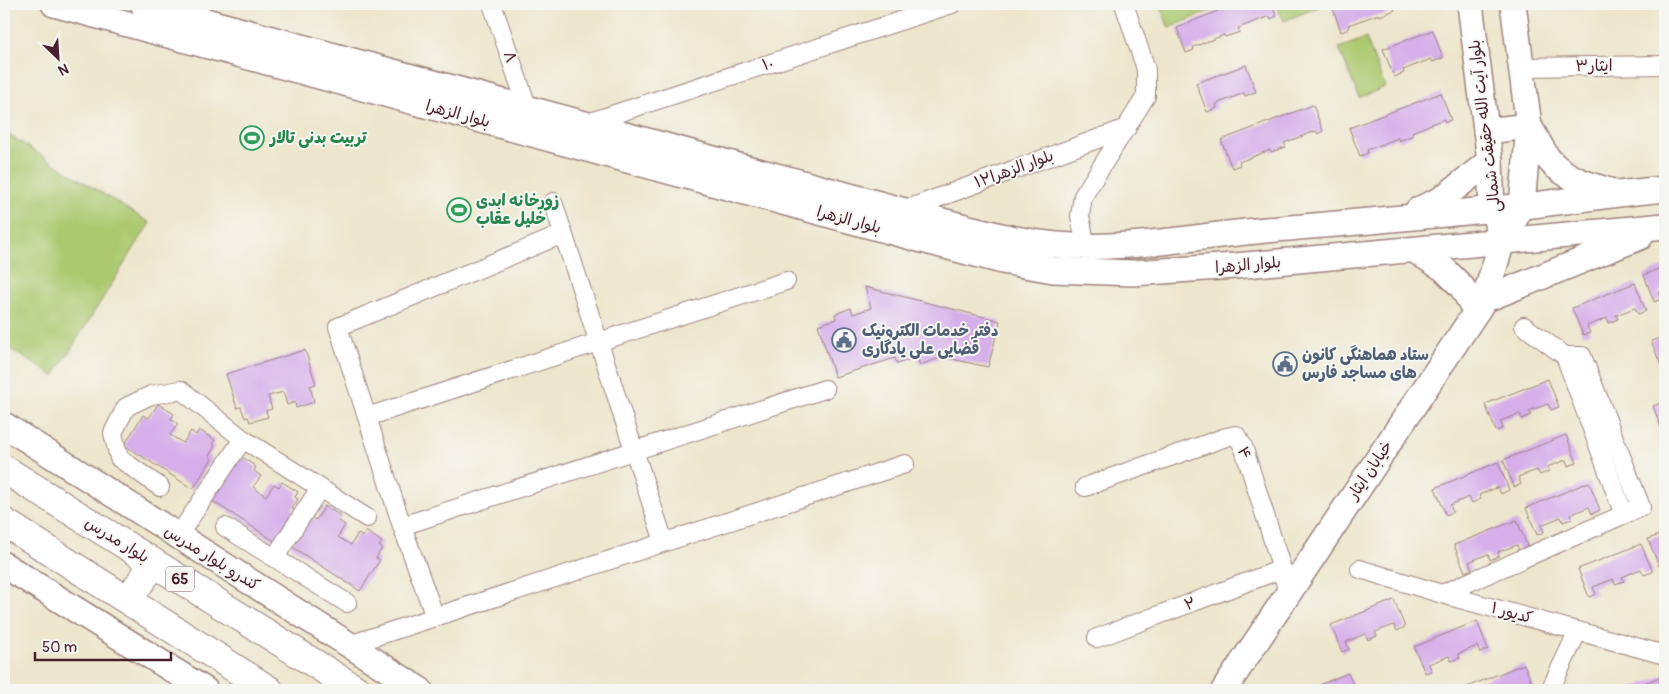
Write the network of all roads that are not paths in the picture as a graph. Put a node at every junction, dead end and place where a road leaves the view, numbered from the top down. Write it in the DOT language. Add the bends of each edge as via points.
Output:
graph roads {
  1 [pos="54,4"];
  2 [pos="147,4"];
  3 [pos="492,4"];
  4 [pos="952,4"];
  5 [pos="1124,4"];
  6 [pos="1470,4"];
  7 [pos="1513,4"];
  8 [pos="1665,65"];
  9 [pos="1523,67"];
  10 [pos="528,109"];
  11 [pos="584,124"];
  12 [pos="1529,126"];
  13 [pos="1126,128"];
  14 [pos="1486,131"];
  15 [pos="1490,161"];
  16 [pos="1665,189"];
  17 [pos="1618,193"];
  18 [pos="553,202"];
  19 [pos="1522,206"];
  20 [pos="1492,208"];
  21 [pos="902,210"];
  22 [pos="1402,217"];
  23 [pos="1665,227"];
  24 [pos="564,234"];
  25 [pos="1502,242"];
  26 [pos="1086,247"];
  27 [pos="1414,250"];
  28 [pos="786,281"];
  29 [pos="1480,306"];
  30 [pos="1524,326"];
  31 [pos="599,342"];
  32 [pos="825,388"];
  33 [pos="367,417"];
  34 [pos="4,425"];
  35 [pos="243,439"];
  36 [pos="634,451"];
  37 [pos="905,464"];
  38 [pos="4,469"];
  39 [pos="160,487"];
  40 [pos="1085,487"];
  41 [pos="320,488"];
  42 [pos="367,518"];
  43 [pos="4,522"];
  44 [pos="402,526"];
  45 [pos="225,527"];
  46 [pos="178,536"];
  47 [pos="664,542"];
  48 [pos="275,558"];
  49 [pos="154,563"];
  50 [pos="4,565"];
  51 [pos="1282,569"];
  52 [pos="1360,569"];
  53 [pos="1442,594"];
  54 [pos="1288,596"];
  55 [pos="128,600"];
  56 [pos="347,603"];
  57 [pos="435,617"];
  58 [pos="1578,631"];
  59 [pos="1097,638"];
  60 [pos="349,645"];
  61 [pos="1665,655"];
  62 [pos="205,690"];
  63 [pos="269,690"];
  64 [pos="357,690"];
  65 [pos="420,690"];
  66 [pos="1224,690"];
  67 [pos="1550,690"];
  1 -- 27 [label="main road, بلوار الزهرا" via="902,234 1054,270 1133,272 1244,266"];
  2 -- 10 [label="main road, بلوار الزهرا"];
  3 -- 10 [label="street, ۸"];
  4 -- 11 [label="street, ۱۰"];
  5 -- 13 [label="street" via="1146,69 1146,96"];
  6 -- 14 [label="main road, بلوار آیت الله حقیقت شمالی"];
  7 -- 9 [label="main road, بلوار آیت الله حقیقت شمالی"];
  8 -- 9 [label="street, ایثار۳"];
  9 -- 12 [label="main road, بلوار آیت الله حقیقت شمالی"];
  10 -- 11 [label="main road, بلوار الزهرا"];
  11 -- 21 [label="main road, بلوار الزهرا"];
  12 -- 14 [label="main road"];
  12 -- 17 [label="main road" via="1549,160 1564,173 1588,185"];
  12 -- 19 [label="main road, بلوار آیت الله حقیقت شمالی"];
  13 -- 21 [label="street, بلوار الزهرا۱۲"];
  13 -- 26 [label="street" via="1083,196 1080,216"];
  14 -- 15 [label="main road, بلوار آیت الله حقیقت شمالی"];
  15 -- 20 [label="main road, بلوار آیت الله حقیقت شمالی"];
  15 -- 22 [label="main road" via="1440,200"];
  16 -- 17 [label="main road, بلوار الزهرا"];
  17 -- 19 [label="main road, بلوار الزهرا"];
  18 -- 24 [label="street"];
  19 -- 20 [label="main road, بلوار الزهرا"];
  19 -- 25 [label="main road, بلوار آیت الله حقیقت شمالی"];
  20 -- 22 [label="main road, بلوار الزهرا"];
  20 -- 25 [label="main road, بلوار آیت الله حقیقت شمالی"];
  21 -- 26 [label="main road, بلوار الزهرا" via="1006,238"];
  22 -- 26 [label="main road, بلوار الزهرا"];
  23 -- 25 [label="main road, بلوار الزهرا"];
  23 -- 29 [label="main road"];
  24 -- 31 [label="street"];
  24 -- 33 [label="street" via="338,327"];
  25 -- 27 [label="main road, بلوار الزهرا"];
  25 -- 29 [label="main road, خیابان ایثار"];
  27 -- 29 [label="main road" via="1444,269"];
  28 -- 31 [label="street"];
  29 -- 54 [label="main road, خیابان ایثار"];
  30 -- 53 [label="street" via="1565,356 1624,515"];
  31 -- 33 [label="street"];
  31 -- 36 [label="street"];
  32 -- 36 [label="street"];
  33 -- 44 [label="street"];
  34 -- 46 [label="main road, کندرو بلوار مدرس"];
  35 -- 39 [label="street" via="181,390 151,395 126,408 113,433 119,458"];
  35 -- 41 [label="street"];
  35 -- 46 [label="street"];
  36 -- 44 [label="street"];
  36 -- 47 [label="street"];
  37 -- 47 [label="street"];
  38 -- 49 [label="main road, بلوار مدرس / 65"];
  40 -- 51 [label="street, ۴" via="1236,435 1243,446"];
  41 -- 42 [label="street"];
  41 -- 48 [label="street"];
  43 -- 55 [label="main road"];
  44 -- 57 [label="street"];
  45 -- 48 [label="street"];
  46 -- 60 [label="main road, کندرو بلوار مدرس"];
  47 -- 57 [label="street"];
  48 -- 56 [label="street"];
  49 -- 55 [label="main road"];
  49 -- 64 [label="main road, بلوار مدرس / 65"];
  50 -- 62 [label="main road"];
  51 -- 54 [label="street, ۴"];
  51 -- 59 [label="street, ۲"];
  52 -- 53 [label="street, کدیور ۱"];
  53 -- 58 [label="street, کدیور ۱"];
  54 -- 66 [label="main road, خیابان ایثار"];
  55 -- 63 [label="main road"];
  57 -- 60 [label="street"];
  58 -- 61 [label="street, کدیور ۱"];
  58 -- 67 [label="street"];
  60 -- 65 [label="main road, کندرو بلوار مدرس"];
}
